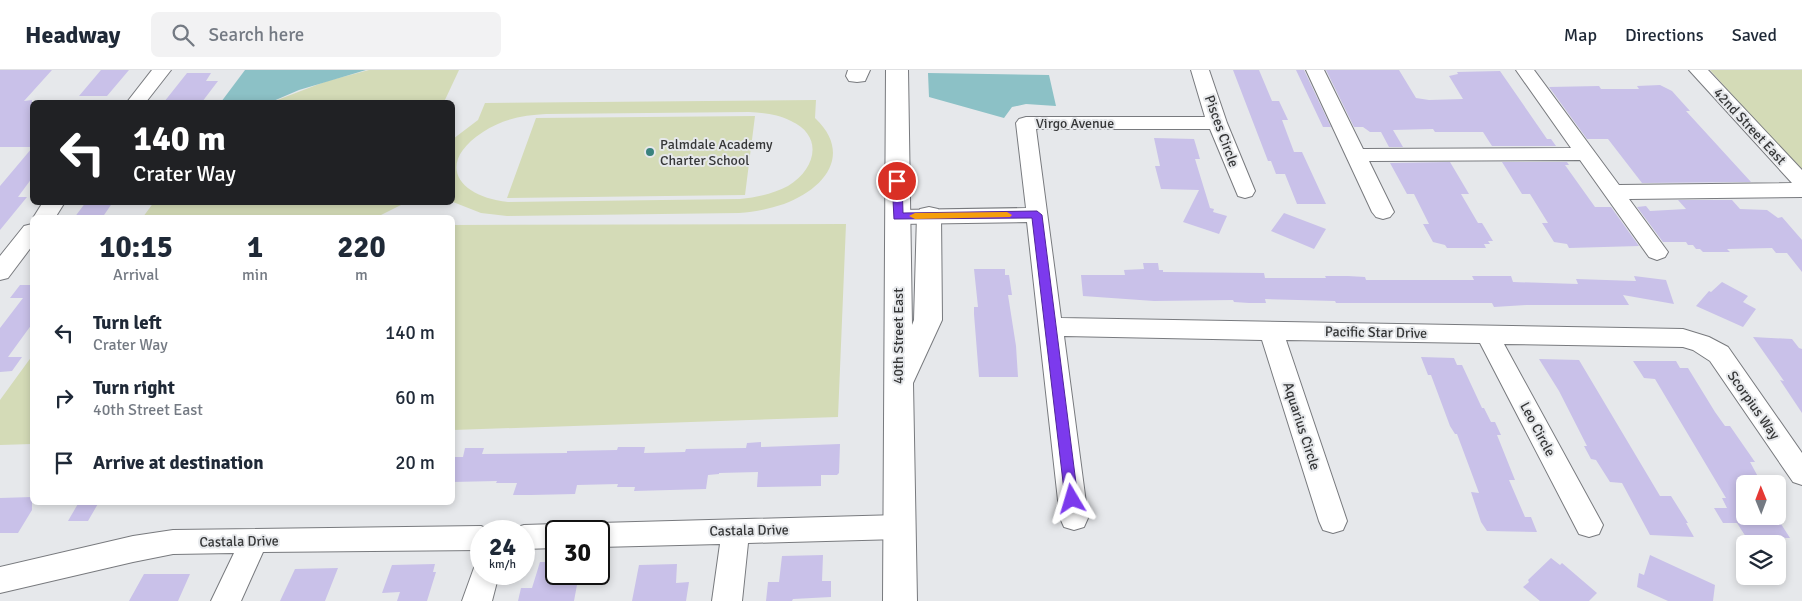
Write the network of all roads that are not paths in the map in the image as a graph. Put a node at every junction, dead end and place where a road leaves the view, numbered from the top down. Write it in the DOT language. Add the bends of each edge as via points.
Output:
graph roads {
  1 [pos="162,70"];
  2 [pos="897,70"];
  3 [pos="1200,70"];
  4 [pos="1315,70"];
  5 [pos="1525,70"];
  6 [pos="1698,70"];
  7 [pos="138,100"];
  8 [pos="1218,122"];
  9 [pos="1585,154"];
  10 [pos="1357,155"];
  11 [pos="1802,182"];
  12 [pos="1802,190"];
  13 [pos="1245,191"];
  14 [pos="1613,192"];
  15 [pos="1383,212"];
  16 [pos="929,215"];
  17 [pos="1037,215"];
  18 [pos="898,216"];
  19 [pos="30,234"];
  20 [pos="1657,252"];
  21 [pos="0,272"];
  22 [pos="1050,327"];
  23 [pos="1271,331"];
  24 [pos="1487,334"];
  25 [pos="1701,343"];
  26 [pos="898,385"];
  27 [pos="1802,474"];
  28 [pos="1074,518"];
  29 [pos="1333,521"];
  30 [pos="1589,525"];
  31 [pos="899,527"];
  32 [pos="736,530"];
  33 [pos="610,535"];
  34 [pos="470,538"];
  35 [pos="255,540"];
  36 [pos="0,580"];
  37 [pos="481,585"];
  38 [pos="226,601"];
  39 [pos="477,601"];
  40 [pos="727,601"];
  41 [pos="900,601"];
  1 -- 7 [label="street"];
  2 -- 18 [label="main road, 40th Street East"];
  3 -- 8 [label="street, Pisces Circle"];
  4 -- 10 [label="street"];
  5 -- 9 [label="street"];
  6 -- 11 [label="street, 42nd Street East"];
  8 -- 13 [label="street, Pisces Circle"];
  8 -- 17 [label="street, Virgo Avenue" via="1026,123"];
  9 -- 10 [label="street"];
  9 -- 14 [label="street"];
  10 -- 15 [label="street"];
  12 -- 14 [label="street"];
  14 -- 20 [label="street"];
  16 -- 17 [label="street"];
  16 -- 18 [label="street"];
  16 -- 26 [label="main road" via="928,320"];
  17 -- 22 [label="street"];
  18 -- 26 [label="main road, 40th Street East"];
  19 -- 21 [label="street"];
  22 -- 23 [label="street, Pacific Star Drive"];
  22 -- 28 [label="street"];
  23 -- 24 [label="street, Pacific Star Drive"];
  23 -- 29 [label="street, Aquarius Circle"];
  24 -- 25 [label="street, Pacific Star Drive" via="1683,338"];
  24 -- 30 [label="street, Leo Circle"];
  25 -- 27 [label="street, Scorpius Way" via="1719,354"];
  26 -- 31 [label="main road, 40th Street East"];
  31 -- 32 [label="street, Castala Drive"];
  31 -- 41 [label="main road, 40th Street East"];
  32 -- 33 [label="street, Castala Drive"];
  32 -- 40 [label="street"];
  34 -- 35 [label="street, Castala Drive"];
  35 -- 36 [label="street, Castala Drive" via="173,542"];
  35 -- 38 [label="street"];
  37 -- 39 [label="street"];
}
